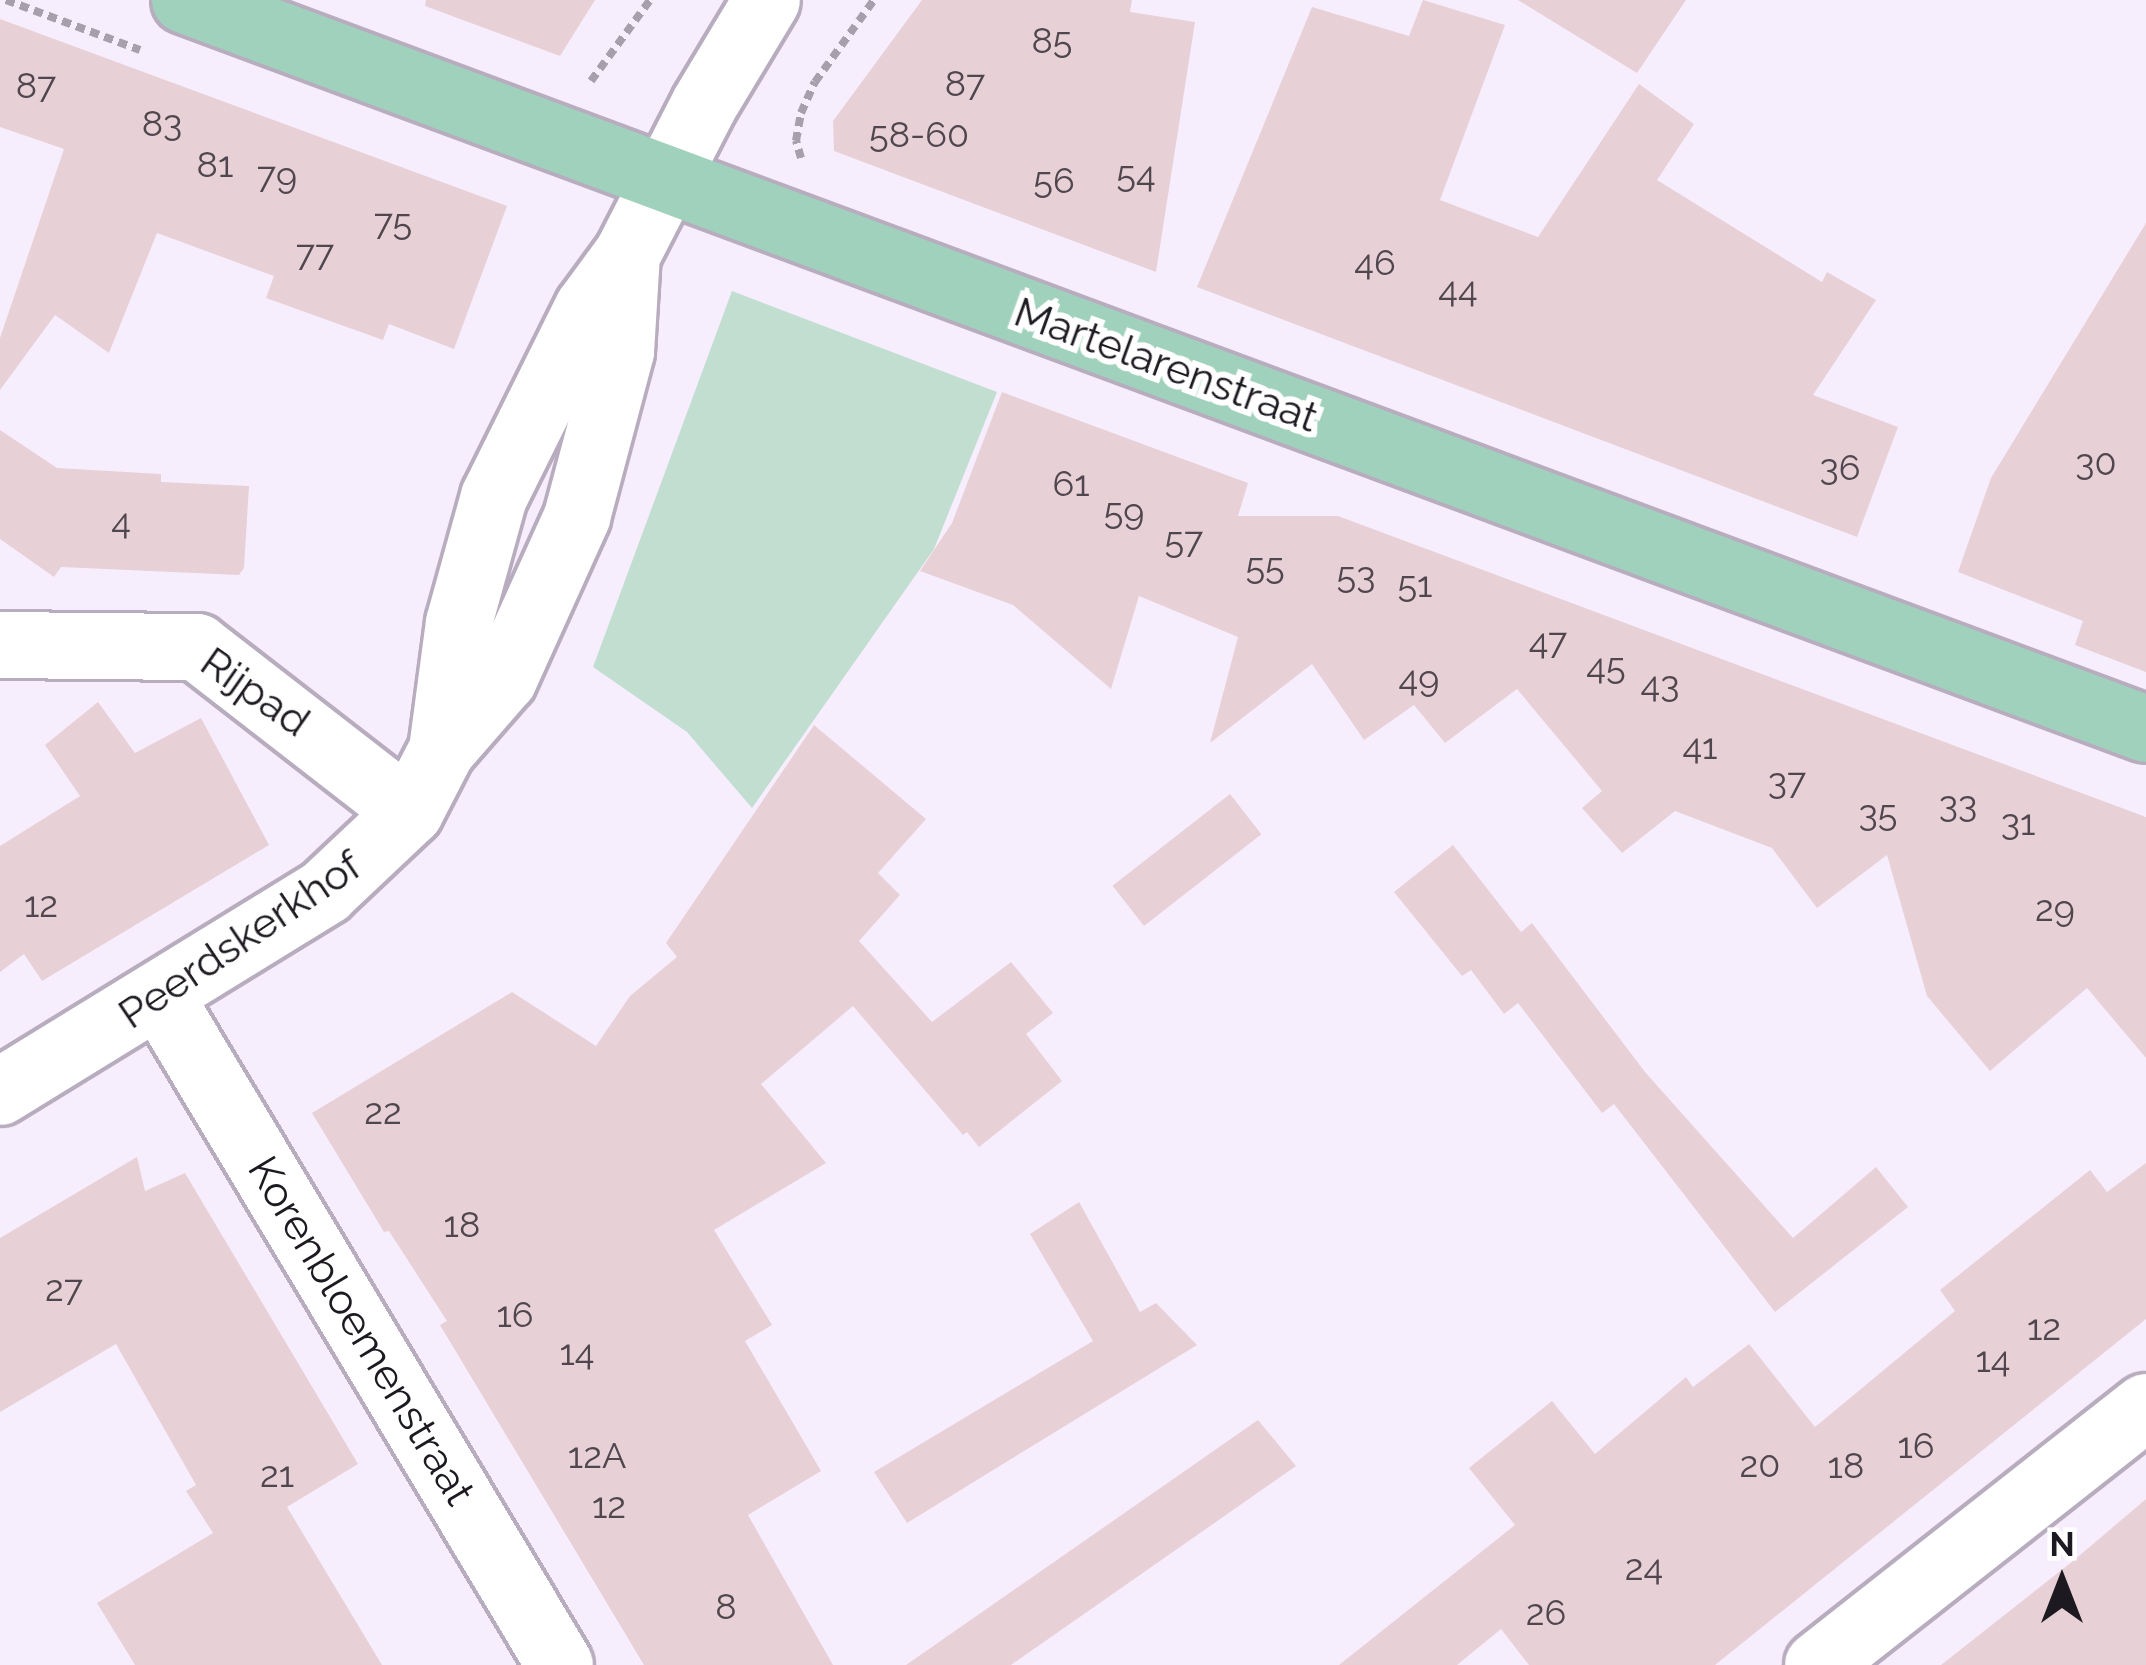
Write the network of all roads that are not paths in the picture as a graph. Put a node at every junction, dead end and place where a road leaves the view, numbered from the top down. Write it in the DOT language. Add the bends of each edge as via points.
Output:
graph roads {
  1 [pos="185,0"];
  2 [pos="766,0"];
  3 [pos="666,180"];
  4 [pos="0,645"];
  5 [pos="2146,729"];
  6 [pos="410,812"];
  7 [pos="161,998"];
  8 [pos="0,1092"];
  9 [pos="2146,1407"];
  10 [pos="560,1665"];
  11 [pos="1818,1665"];
  1 -- 3 [label="main road, Martelarenstraat"];
  2 -- 3 [label="street, Peerdskerkhof"];
  3 -- 5 [label="main road, Martelarenstraat"];
  3 -- 6 [label="street, Peerdskerkhof" via="627,254 621,352 577,517 504,679 442,750"];
  4 -- 6 [label="street, Rijpad" via="197,646"];
  6 -- 7 [label="street, Peerdskerkhof" via="325,892"];
  7 -- 8 [label="street, Peerdskerkhof"];
  7 -- 10 [label="street, Korenbloemenstraat"];
  9 -- 11 [label="street"];
}
